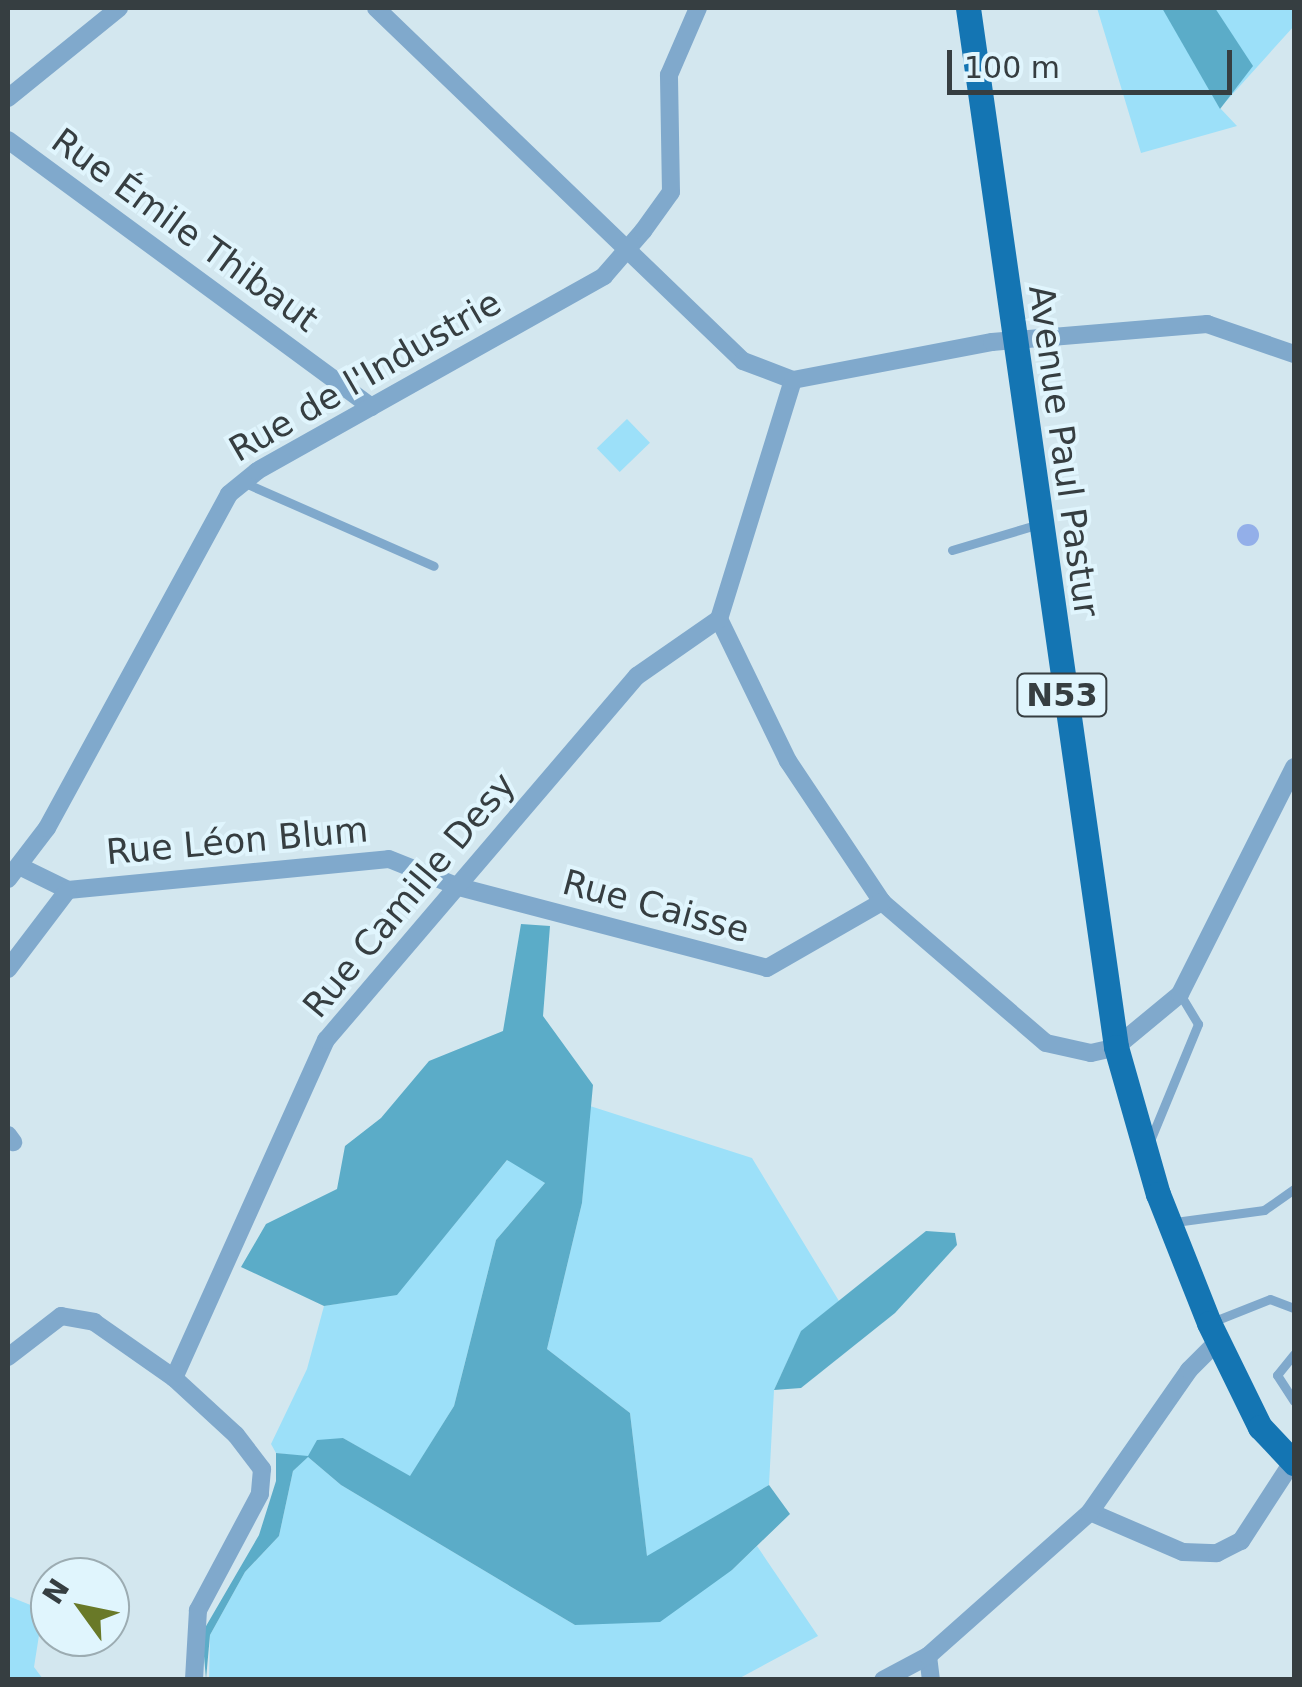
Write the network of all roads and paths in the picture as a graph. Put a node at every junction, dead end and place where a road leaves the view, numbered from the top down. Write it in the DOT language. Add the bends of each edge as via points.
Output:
graph roads {
  1 [pos="119,8"];
  2 [pos="376,8"];
  3 [pos="698,8"];
  4 [pos="968,8"];
  5 [pos="8,98"];
  6 [pos="8,140"];
  7 [pos="624,252"];
  8 [pos="1014,342"];
  9 [pos="1294,354"];
  10 [pos="793,380"];
  11 [pos="372,407"];
  12 [pos="242,482"];
  13 [pos="1039,524"];
  14 [pos="952,550"];
  15 [pos="434,566"];
  16 [pos="719,620"];
  17 [pos="1294,767"];
  18 [pos="14,873"];
  19 [pos="459,887"];
  20 [pos="68,890"];
  21 [pos="882,902"];
  22 [pos="8,969"];
  23 [pos="1180,994"];
  24 [pos="1116,1046"];
  25 [pos="1146,1150"];
  26 [pos="1294,1190"];
  27 [pos="1170,1224"];
  28 [pos="1294,1308"];
  29 [pos="1214,1332"];
  30 [pos="1294,1354"];
  31 [pos="8,1357"];
  32 [pos="174,1378"];
  33 [pos="1294,1401"];
  34 [pos="1294,1462"];
  35 [pos="1090,1512"];
  36 [pos="928,1656"];
  37 [pos="194,1680"];
  38 [pos="883,1680"];
  39 [pos="931,1680"];
  1 -- 5 [label="street"];
  2 -- 7 [label="street"];
  3 -- 7 [label="street, Rue de l'Industrie" via="669,74 672,192"];
  4 -- 8 [label="main road, Avenue Paul Pastur / N53"];
  6 -- 11 [label="street, Rue Émile Thibaut"];
  7 -- 10 [label="street" via="743,360"];
  7 -- 11 [label="street, Rue de l'Industrie" via="604,276"];
  8 -- 9 [label="street" via="1207,324"];
  8 -- 10 [label="street"];
  8 -- 13 [label="main road, Avenue Paul Pastur / N53"];
  10 -- 16 [label="street"];
  11 -- 12 [label="street, Rue de l'Industrie"];
  12 -- 15 [label="lane"];
  12 -- 18 [label="street, Rue de l'Industrie" via="207,524"];
  13 -- 14 [label="lane"];
  13 -- 24 [label="main road, Avenue Paul Pastur / N53"];
  16 -- 19 [label="street, Rue Camille Desy" via="637,676"];
  16 -- 21 [label="street" via="788,761"];
  17 -- 23 [label="street"];
  18 -- 20 [label="street, Rue Léon Blum"];
  19 -- 20 [label="street, Rue Léon Blum" via="389,860"];
  19 -- 21 [label="street, Rue Caisse" via="767,968"];
  19 -- 32 [label="street, Rue Camille Desy" via="326,1040"];
  20 -- 22 [label="street"];
  21 -- 24 [label="street" via="1046,1042 1091,1053"];
  23 -- 24 [label="street"];
  23 -- 25 [label="lane" via="1198,1024"];
  24 -- 25 [label="main road, Avenue Paul Pastur / N53"];
  25 -- 27 [label="main road, Avenue Paul Pastur / N53"];
  26 -- 27 [label="lane" via="1264,1210"];
  27 -- 29 [label="main road, Avenue Paul Pastur / N53"];
  28 -- 29 [label="lane" via="1270,1300"];
  29 -- 34 [label="main road, Avenue Paul Pastur / N53" via="1260,1427"];
  29 -- 35 [label="street"];
  30 -- 33 [label="lane" via="1277,1375"];
  31 -- 32 [label="street" via="61,1316 75,1314"];
  32 -- 37 [label="street" via="262,1469 260,1494 198,1610"];
  34 -- 35 [label="street" via="1241,1541 1217,1552 1183,1552"];
  35 -- 36 [label="street"];
  36 -- 38 [label="street"];
  36 -- 39 [label="street"];
}
